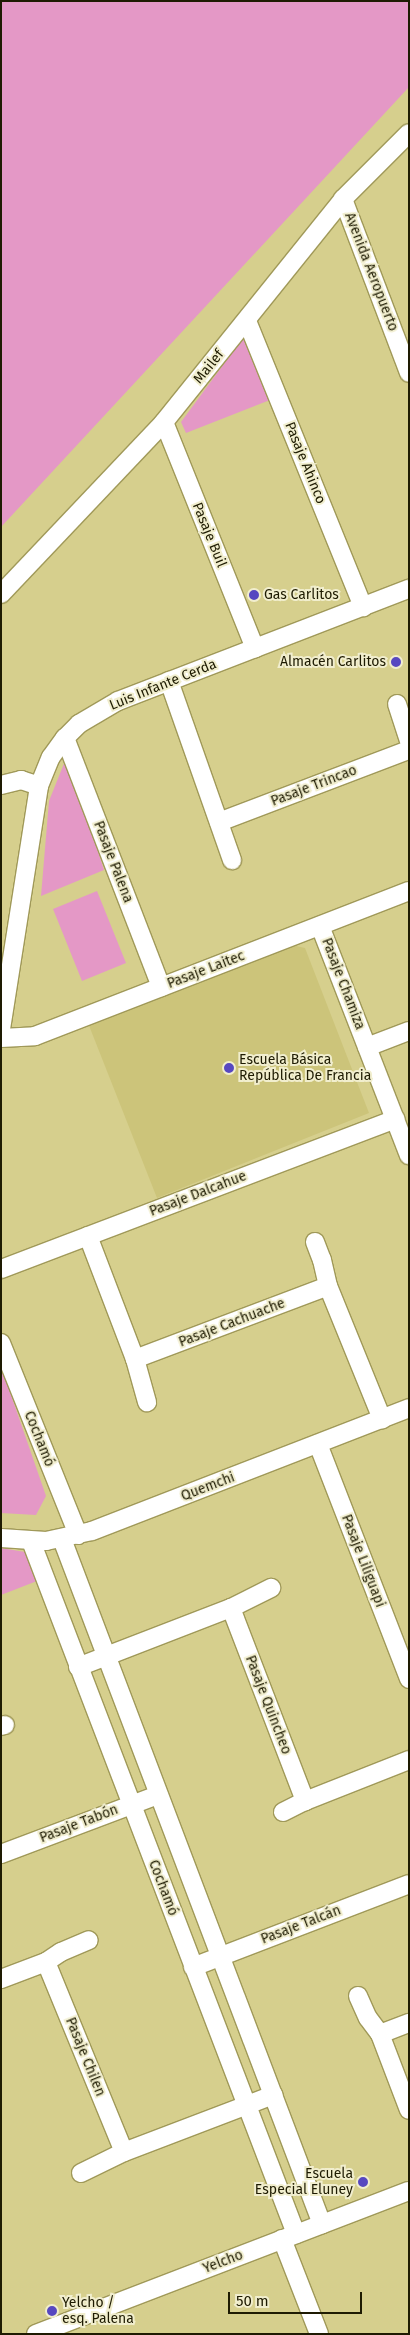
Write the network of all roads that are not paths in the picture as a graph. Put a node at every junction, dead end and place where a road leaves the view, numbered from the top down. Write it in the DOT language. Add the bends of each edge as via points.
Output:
graph roads {
  1 [pos="409,132"];
  2 [pos="343,200"];
  3 [pos="247,321"];
  4 [pos="407,364"];
  5 [pos="164,422"];
  6 [pos="409,589"];
  7 [pos="1,594"];
  8 [pos="363,606"];
  9 [pos="255,648"];
  10 [pos="169,681"];
  11 [pos="397,704"];
  12 [pos="65,738"];
  13 [pos="409,742"];
  14 [pos="409,750"];
  15 [pos="1,785"];
  16 [pos="39,786"];
  17 [pos="219,822"];
  18 [pos="232,860"];
  19 [pos="409,891"];
  20 [pos="320,926"];
  21 [pos="5,985"];
  22 [pos="161,987"];
  23 [pos="1,1029"];
  24 [pos="409,1031"];
  25 [pos="1,1038"];
  26 [pos="367,1047"];
  27 [pos="395,1119"];
  28 [pos="409,1155"];
  29 [pos="88,1236"];
  30 [pos="315,1242"];
  31 [pos="1,1269"];
  32 [pos="328,1286"];
  33 [pos="1,1343"];
  34 [pos="136,1359"];
  35 [pos="147,1402"];
  36 [pos="409,1408"];
  37 [pos="382,1419"];
  38 [pos="318,1444"];
  39 [pos="70,1537"];
  40 [pos="1,1538"];
  41 [pos="31,1542"];
  42 [pos="271,1588"];
  43 [pos="231,1608"];
  44 [pos="105,1657"];
  45 [pos="78,1667"];
  46 [pos="409,1679"];
  47 [pos="409,1760"];
  48 [pos="158,1795"];
  49 [pos="304,1801"];
  50 [pos="131,1805"];
  51 [pos="283,1812"];
  52 [pos="1,1854"];
  53 [pos="409,1884"];
  54 [pos="89,1940"];
  55 [pos="220,1957"];
  56 [pos="46,1962"];
  57 [pos="193,1967"];
  58 [pos="1,1979"];
  59 [pos="358,1996"];
  60 [pos="409,2023"];
  61 [pos="380,2034"];
  62 [pos="273,2095"];
  63 [pos="246,2105"];
  64 [pos="409,2110"];
  65 [pos="124,2152"];
  66 [pos="81,2173"];
  67 [pos="409,2191"];
  68 [pos="322,2224"];
  69 [pos="289,2237"];
  70 [pos="36,2334"];
  71 [pos="319,2334"];
  1 -- 2 [label="street, Mailef"];
  2 -- 3 [label="street, Mailef"];
  2 -- 4 [label="street, Avenida Aeropuerto"];
  3 -- 5 [label="street, Mailef"];
  3 -- 8 [label="street, Pasaje Ahinco"];
  5 -- 7 [label="street, Mailef"];
  5 -- 9 [label="street, Pasaje Buil"];
  6 -- 8 [label="street, Luis Infante Cerda"];
  8 -- 9 [label="street, Luis Infante Cerda"];
  9 -- 10 [label="street, Luis Infante Cerda"];
  10 -- 12 [label="street, Luis Infante Cerda" via="118,701 79,724"];
  10 -- 17 [label="street"];
  11 -- 13 [label="street"];
  12 -- 16 [label="street, Luis Infante Cerda" via="51,757"];
  12 -- 22 [label="street, Pasaje Palena"];
  14 -- 17 [label="street, Pasaje Trincao"];
  15 -- 16 [label="street" via="21,780"];
  16 -- 21 [label="street, Luis Infante Cerda"];
  17 -- 18 [label="street"];
  19 -- 20 [label="street, Pasaje Laitec"];
  20 -- 22 [label="street, Pasaje Laitec"];
  20 -- 26 [label="street, Pasaje Chamiza"];
  21 -- 23 [label="street, Luis Infante Cerda"];
  22 -- 25 [label="street, Pasaje Laitec" via="34,1036"];
  24 -- 26 [label="street"];
  26 -- 27 [label="street, Pasaje Chamiza"];
  27 -- 28 [label="street, Pasaje Chamiza"];
  27 -- 29 [label="street, Pasaje Dalcahue"];
  29 -- 31 [label="street, Pasaje Dalcahue"];
  29 -- 34 [label="street"];
  30 -- 32 [label="street"];
  32 -- 34 [label="street, Pasaje Cachuache"];
  32 -- 37 [label="street"];
  33 -- 39 [label="street, Cochamó"];
  34 -- 35 [label="street"];
  36 -- 37 [label="street, Quemchi"];
  37 -- 38 [label="street, Quemchi"];
  38 -- 39 [label="street, Quemchi"];
  38 -- 46 [label="street, Pasaje Liliguapi"];
  39 -- 41 [label="street, Quemchi"];
  39 -- 44 [label="street, Cochamó"];
  40 -- 41 [label="street, Quemchi"];
  41 -- 45 [label="street, Cochamó"];
  42 -- 43 [label="street"];
  43 -- 44 [label="street"];
  43 -- 49 [label="street, Pasaje Quincheo"];
  44 -- 45 [label="street"];
  44 -- 48 [label="street, Cochamó"];
  45 -- 50 [label="street, Cochamó"];
  47 -- 49 [label="street"];
  48 -- 50 [label="street, Pasaje Tabón"];
  48 -- 55 [label="street, Cochamó"];
  49 -- 51 [label="street"];
  50 -- 52 [label="street, Pasaje Tabón"];
  50 -- 57 [label="street, Cochamó"];
  53 -- 55 [label="street, Pasaje Talcán"];
  54 -- 56 [label="street"];
  55 -- 57 [label="street, Pasaje Talcán"];
  55 -- 62 [label="street, Cochamó"];
  56 -- 58 [label="street"];
  56 -- 65 [label="street, Pasaje Chilen"];
  57 -- 63 [label="street, Cochamó"];
  59 -- 61 [label="street"];
  60 -- 61 [label="street"];
  61 -- 64 [label="street"];
  62 -- 63 [label="street"];
  62 -- 68 [label="street, Cochamó"];
  63 -- 65 [label="street"];
  63 -- 69 [label="street, Cochamó"];
  65 -- 66 [label="street"];
  67 -- 68 [label="street, Yelcho"];
  68 -- 69 [label="street, Yelcho"];
  69 -- 70 [label="street, Yelcho"];
  69 -- 71 [label="street, Cochamó"];
}
